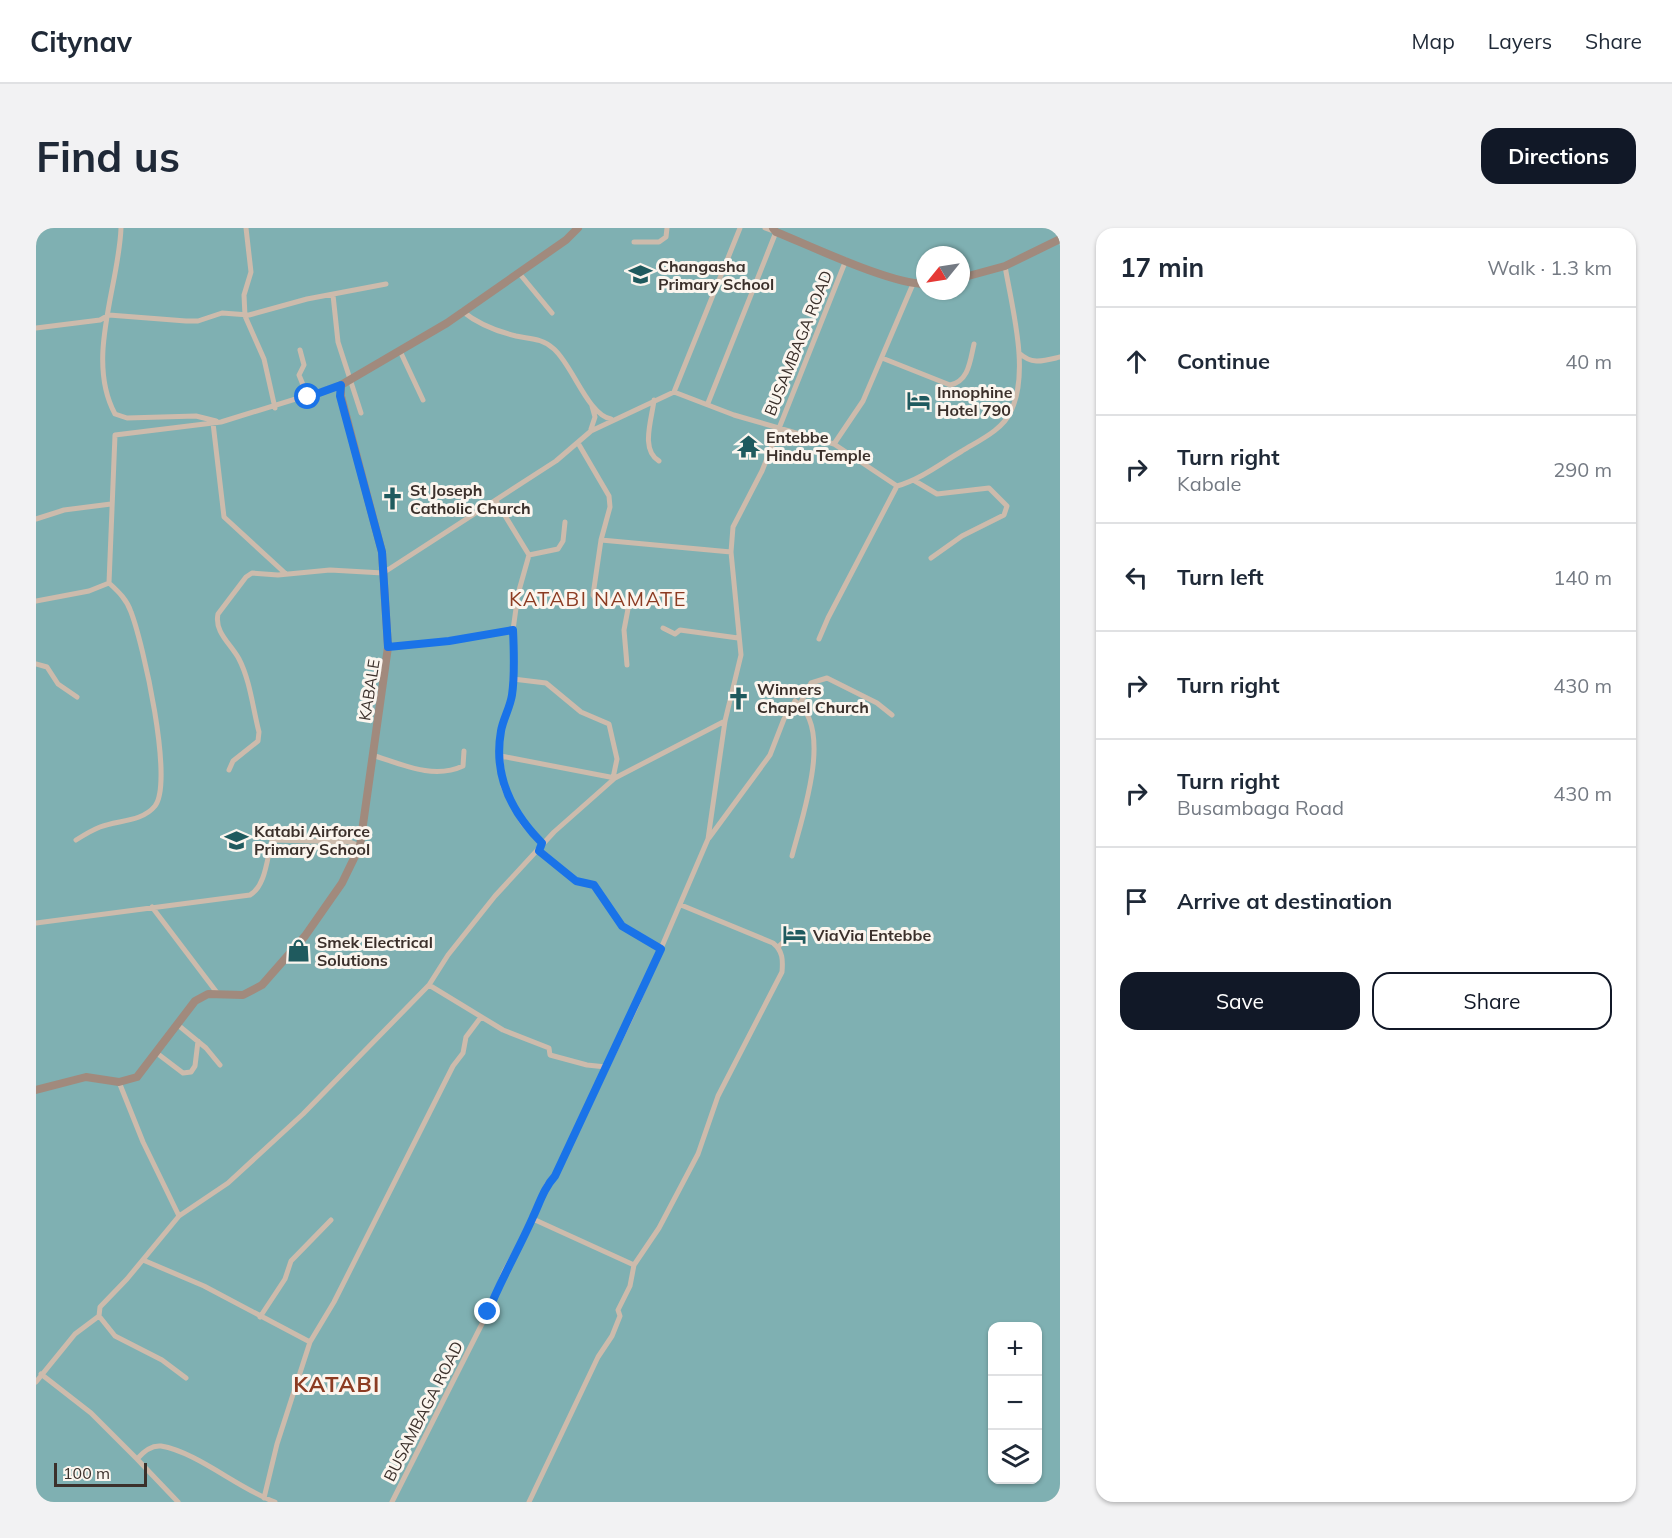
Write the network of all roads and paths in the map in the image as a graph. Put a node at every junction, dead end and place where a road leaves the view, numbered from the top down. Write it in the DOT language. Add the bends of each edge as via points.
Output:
graph roads {
  1 [pos="122,228"];
  2 [pos="246,228"];
  3 [pos="578,228"];
  4 [pos="667,228"];
  5 [pos="740,228"];
  6 [pos="765,228"];
  7 [pos="774,230"];
  8 [pos="1060,239"];
  9 [pos="634,242"];
  10 [pos="846,260"];
  11 [pos="1005,266"];
  12 [pos="519,273"];
  13 [pos="970,276"];
  14 [pos="913,284"];
  15 [pos="386,285"];
  16 [pos="333,296"];
  17 [pos="462,311"];
  18 [pos="552,312"];
  19 [pos="109,315"];
  20 [pos="246,316"];
  21 [pos="36,328"];
  22 [pos="974,344"];
  23 [pos="300,350"];
  24 [pos="400,351"];
  25 [pos="1019,353"];
  26 [pos="1060,357"];
  27 [pos="882,358"];
  28 [pos="350,378"];
  29 [pos="341,385"];
  30 [pos="674,392"];
  31 [pos="308,397"];
  32 [pos="423,400"];
  33 [pos="654,400"];
  34 [pos="591,403"];
  35 [pos="708,403"];
  36 [pos="275,408"];
  37 [pos="361,413"];
  38 [pos="611,419"];
  39 [pos="221,422"];
  40 [pos="213,423"];
  41 [pos="779,429"];
  42 [pos="591,431"];
  43 [pos="578,443"];
  44 [pos="834,444"];
  45 [pos="659,461"];
  46 [pos="915,481"];
  47 [pos="897,486"];
  48 [pos="496,501"];
  49 [pos="111,504"];
  50 [pos="36,519"];
  51 [pos="565,522"];
  52 [pos="602,540"];
  53 [pos="731,552"];
  54 [pos="529,555"];
  55 [pos="931,558"];
  56 [pos="383,573"];
  57 [pos="286,574"];
  58 [pos="109,583"];
  59 [pos="36,601"];
  60 [pos="663,628"];
  61 [pos="513,630"];
  62 [pos="738,638"];
  63 [pos="819,639"];
  64 [pos="388,647"];
  65 [pos="36,664"];
  66 [pos="627,665"];
  67 [pos="513,679"];
  68 [pos="77,697"];
  69 [pos="800,704"];
  70 [pos="891,715"];
  71 [pos="725,721"];
  72 [pos="464,751"];
  73 [pos="372,755"];
  74 [pos="501,756"];
  75 [pos="230,770"];
  76 [pos="614,778"];
  77 [pos="708,839"];
  78 [pos="76,840"];
  79 [pos="542,843"];
  80 [pos="360,846"];
  81 [pos="539,851"];
  82 [pos="792,856"];
  83 [pos="681,905"];
  84 [pos="152,907"];
  85 [pos="36,923"];
  86 [pos="791,935"];
  87 [pos="778,947"];
  88 [pos="661,949"];
  89 [pos="429,986"];
  90 [pos="218,994"];
  91 [pos="481,1017"];
  92 [pos="178,1025"];
  93 [pos="198,1041"];
  94 [pos="158,1054"];
  95 [pos="220,1065"];
  96 [pos="606,1067"];
  97 [pos="118,1082"];
  98 [pos="36,1090"];
  99 [pos="179,1216"];
  100 [pos="533,1219"];
  101 [pos="331,1220"];
  102 [pos="143,1260"];
  103 [pos="634,1264"];
  104 [pos="99,1316"];
  105 [pos="260,1317"];
  106 [pos="310,1342"];
  107 [pos="41,1374"];
  108 [pos="186,1378"];
  109 [pos="36,1382"];
  110 [pos="137,1459"];
  111 [pos="264,1498"];
  112 [pos="178,1502"];
  113 [pos="275,1502"];
  114 [pos="392,1502"];
  115 [pos="529,1502"];
  1 -- 19 [label="street"];
  2 -- 20 [label="street" via="250,272 244,295"];
  3 -- 12 [label="street"];
  4 -- 9 [label="street" via="666,237 659,242"];
  5 -- 30 [label="street"];
  6 -- 7 [label="street"];
  7 -- 10 [label="street"];
  7 -- 35 [label="street"];
  8 -- 11 [label="street"];
  10 -- 14 [label="street"];
  10 -- 41 [label="street, BUSAMBAGA ROAD"];
  11 -- 13 [label="street"];
  11 -- 25 [label="street"];
  12 -- 17 [label="street"];
  12 -- 18 [label="street"];
  14 -- 27 [label="street"];
  15 -- 16 [label="street"];
  16 -- 20 [label="street"];
  16 -- 28 [label="street" via="338,342"];
  17 -- 24 [label="street"];
  17 -- 34 [label="street" via="482,326 540,339 552,347"];
  19 -- 20 [label="street" via="186,321 222,313"];
  19 -- 21 [label="street" via="100,320"];
  19 -- 39 [label="street" via="102,371 115,414 127,418 196,416"];
  20 -- 36 [label="street" via="264,358"];
  22 -- 27 [label="street" via="966,375 959,383 950,385"];
  23 -- 31 [label="street" via="303,364 299,375"];
  24 -- 28 [label="street"];
  24 -- 32 [label="street"];
  25 -- 26 [label="street" via="1028,361"];
  25 -- 46 [label="street" via="1019,382 1007,417 987,435"];
  27 -- 44 [label="street" via="863,401"];
  28 -- 29 [label="street"];
  28 -- 37 [label="street"];
  29 -- 31 [label="street"];
  29 -- 56 [label="street, KABALE" via="340,396 378,532"];
  30 -- 33 [label="street"];
  30 -- 35 [label="street"];
  31 -- 36 [label="street"];
  33 -- 38 [label="street"];
  33 -- 45 [label="street" via="648,448"];
  34 -- 38 [label="street" via="599,415"];
  34 -- 42 [label="street" via="595,417"];
  35 -- 41 [label="street"];
  36 -- 39 [label="street"];
  38 -- 42 [label="street"];
  39 -- 40 [label="street"];
  40 -- 49 [label="street" via="115,435"];
  40 -- 57 [label="street" via="224,517"];
  41 -- 44 [label="street"];
  41 -- 53 [label="street, BUSAMBAGA ROAD" via="733,527"];
  42 -- 43 [label="street"];
  43 -- 48 [label="street"];
  43 -- 52 [label="street" via="609,496"];
  44 -- 47 [label="street"];
  46 -- 47 [label="street"];
  46 -- 55 [label="street" via="937,494 988,488 1007,506 1004,515 962,536"];
  47 -- 63 [label="street"];
  48 -- 54 [label="street"];
  48 -- 56 [label="street"];
  49 -- 50 [label="street" via="64,510"];
  49 -- 58 [label="street"];
  51 -- 54 [label="street" via="564,542 558,549"];
  52 -- 53 [label="street"];
  52 -- 66 [label="street" via="593,595 622,603 628,609 624,630"];
  53 -- 62 [label="street, BUSAMBAGA ROAD"];
  54 -- 61 [label="street"];
  56 -- 57 [label="street" via="330,570"];
  56 -- 64 [label="street, KABALE"];
  57 -- 75 [label="street" via="252,573 218,614 218,627 246,677 259,732 258,741 233,761"];
  58 -- 59 [label="street"];
  58 -- 78 [label="street" via="130,610 146,666 160,762 159,800 135,819 99,828"];
  60 -- 62 [label="street" via="675,634 680,630"];
  61 -- 64 [label="street"];
  61 -- 67 [label="street"];
  62 -- 71 [label="street, BUSAMBAGA ROAD" via="741,655"];
  64 -- 73 [label="street, KABALE"];
  65 -- 68 [label="street" via="47,667 58,684"];
  67 -- 74 [label="street" via="512,697 501,730"];
  67 -- 76 [label="street" via="546,683 581,712 609,724 617,759"];
  69 -- 70 [label="street" via="811,683 827,678"];
  69 -- 77 [label="street" via="791,704 770,755"];
  69 -- 82 [label="street" via="814,738 815,764"];
  71 -- 76 [label="street"];
  71 -- 77 [label="street, BUSAMBAGA ROAD"];
  72 -- 73 [label="street" via="463,766 437,772 421,771"];
  73 -- 80 [label="street, KABALE"];
  74 -- 76 [label="street"];
  74 -- 79 [label="street" via="503,786 514,811"];
  76 -- 79 [label="street"];
  77 -- 83 [label="street, BUSAMBAGA ROAD"];
  79 -- 81 [label="street"];
  80 -- 84 [label="street" via="350,842 272,840 258,891"];
  80 -- 90 [label="street, KABALE" via="342,883 314,923 262,985 243,994"];
  81 -- 88 [label="street" via="576,881 594,885 622,926"];
  81 -- 89 [label="street" via="495,896 448,955"];
  83 -- 87 [label="street"];
  83 -- 88 [label="street, BUSAMBAGA ROAD"];
  84 -- 85 [label="street"];
  84 -- 90 [label="street"];
  86 -- 87 [label="street"];
  87 -- 103 [label="street" via="783,959 775,988 718,1096 698,1154 659,1228"];
  88 -- 96 [label="street, BUSAMBAGA ROAD"];
  89 -- 91 [label="street"];
  89 -- 99 [label="street" via="362,1057 228,1183"];
  90 -- 92 [label="street, KABALE" via="195,1001"];
  91 -- 96 [label="street" via="549,1048 550,1055"];
  91 -- 106 [label="street" via="466,1037 463,1053"];
  92 -- 93 [label="street"];
  92 -- 94 [label="street, KABALE"];
  93 -- 94 [label="street" via="191,1072 183,1073"];
  93 -- 95 [label="street"];
  94 -- 97 [label="street, KABALE" via="137,1077"];
  96 -- 100 [label="street, BUSAMBAGA ROAD"];
  97 -- 98 [label="street" via="86,1077"];
  97 -- 99 [label="street"];
  99 -- 102 [label="street"];
  100 -- 103 [label="street"];
  100 -- 114 [label="street, BUSAMBAGA ROAD"];
  101 -- 105 [label="street" via="291,1261 285,1279"];
  102 -- 104 [label="street" via="100,1307"];
  102 -- 105 [label="street" via="204,1286"];
  103 -- 115 [label="street" via="612,1336 598,1357"];
  104 -- 107 [label="street" via="75,1334"];
  104 -- 108 [label="street" via="115,1336 162,1360"];
  105 -- 106 [label="street"];
  106 -- 111 [label="street"];
  107 -- 109 [label="street"];
  107 -- 110 [label="street" via="91,1413"];
  110 -- 111 [label="street" via="149,1448 161,1446"];
  110 -- 112 [label="street"];
  111 -- 113 [label="street"];
}
